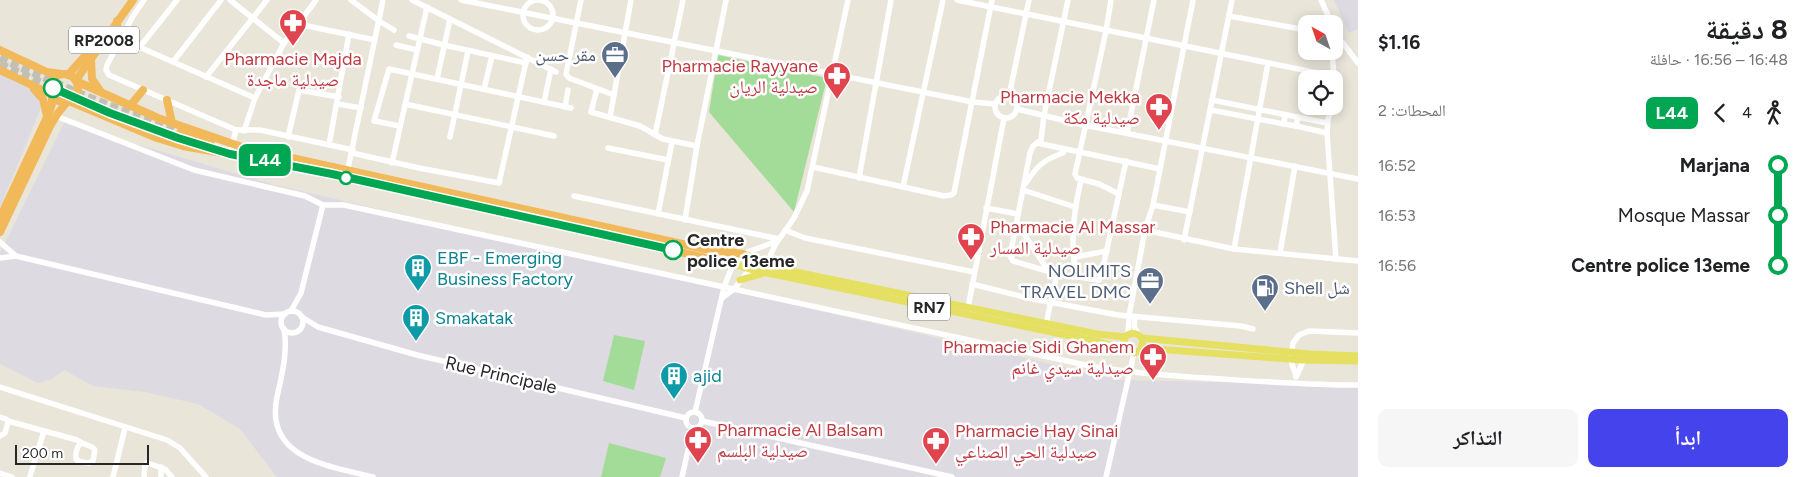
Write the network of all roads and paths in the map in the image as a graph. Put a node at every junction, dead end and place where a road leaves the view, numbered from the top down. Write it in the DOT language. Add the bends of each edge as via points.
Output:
graph roads {
  1 [pos="129,0"];
  2 [pos="133,0"];
  3 [pos="144,0"];
  4 [pos="177,0"];
  5 [pos="221,0"];
  6 [pos="229,0"];
  7 [pos="267,0"];
  8 [pos="316,0"];
  9 [pos="351,0"];
  10 [pos="383,0"];
  11 [pos="412,0"];
  12 [pos="461,0"];
  13 [pos="499,0"];
  14 [pos="539,0"];
  15 [pos="581,0"];
  16 [pos="631,0"];
  17 [pos="683,0"];
  18 [pos="726,0"];
  19 [pos="848,0"];
  20 [pos="891,0"];
  21 [pos="943,0"];
  22 [pos="957,0"];
  23 [pos="1029,0"];
  24 [pos="1068,0"];
  25 [pos="1112,0"];
  26 [pos="1154,0"];
  27 [pos="1193,0"];
  28 [pos="1232,0"];
  29 [pos="1322,0"];
  30 [pos="992,3"];
  31 [pos="427,7"];
  32 [pos="498,7"];
  33 [pos="523,12"];
  34 [pos="1026,15"];
  35 [pos="1328,15"];
  36 [pos="1229,16"];
  37 [pos="252,18"];
  38 [pos="552,18"];
  39 [pos="450,19"];
  40 [pos="117,21"];
  41 [pos="379,21"];
  42 [pos="1064,21"];
  43 [pos="576,23"];
  44 [pos="298,24"];
  45 [pos="1298,29"];
  46 [pos="394,30"];
  47 [pos="1106,30"];
  48 [pos="625,33"];
  49 [pos="349,34"];
  50 [pos="408,36"];
  51 [pos="1146,38"];
  52 [pos="120,39"];
  53 [pos="420,39"];
  54 [pos="375,40"];
  55 [pos="674,42"];
  56 [pos="284,43"];
  57 [pos="1343,43"];
  58 [pos="396,45"];
  59 [pos="444,45"];
  60 [pos="1183,46"];
  61 [pos="139,48"];
  62 [pos="0,50"];
  63 [pos="96,50"];
  64 [pos="417,50"];
  65 [pos="468,50"];
  66 [pos="715,50"];
  67 [pos="1221,53"];
  68 [pos="492,56"];
  69 [pos="91,59"];
  70 [pos="526,60"];
  71 [pos="173,62"];
  72 [pos="1268,63"];
  73 [pos="1358,63"];
  74 [pos="0,70"];
  75 [pos="1298,70"];
  76 [pos="64,74"];
  77 [pos="412,74"];
  78 [pos="833,74"];
  79 [pos="206,77"];
  80 [pos="437,79"];
  81 [pos="76,81"];
  82 [pos="875,82"];
  83 [pos="461,84"];
  84 [pos="31,86"];
  85 [pos="597,89"];
  86 [pos="143,90"];
  87 [pos="484,90"];
  88 [pos="568,90"];
  89 [pos="923,92"];
  90 [pos="102,94"];
  91 [pos="52,95"];
  92 [pos="614,95"];
  93 [pos="339,96"];
  94 [pos="1009,96"];
  95 [pos="518,97"];
  96 [pos="255,98"];
  97 [pos="167,100"];
  98 [pos="1212,100"];
  99 [pos="68,102"];
  100 [pos="544,102"];
  101 [pos="973,102"];
  102 [pos="338,104"];
  103 [pos="405,104"];
  104 [pos="995,104"];
  105 [pos="130,106"];
  106 [pos="564,107"];
  107 [pos="361,108"];
  108 [pos="571,108"];
  109 [pos="1016,109"];
  110 [pos="1211,110"];
  111 [pos="1259,110"];
  112 [pos="455,115"];
  113 [pos="1285,115"];
  114 [pos="1330,115"];
  115 [pos="1044,116"];
  116 [pos="52,117"];
  117 [pos="610,117"];
  118 [pos="1298,117"];
  119 [pos="1004,118"];
  120 [pos="1257,119"];
  121 [pos="172,123"];
  122 [pos="1284,124"];
  123 [pos="1327,124"];
  124 [pos="1085,125"];
  125 [pos="400,126"];
  126 [pos="1296,126"];
  127 [pos="512,127"];
  128 [pos="236,130"];
  129 [pos="244,131"];
  130 [pos="1326,132"];
  131 [pos="1127,133"];
  132 [pos="450,136"];
  133 [pos="554,136"];
  134 [pos="655,136"];
  135 [pos="288,137"];
  136 [pos="1165,141"];
  137 [pos="672,142"];
  138 [pos="1037,143"];
  139 [pos="232,144"];
  140 [pos="329,145"];
  141 [pos="697,146"];
  142 [pos="608,148"];
  143 [pos="1204,148"];
  144 [pos="1065,150"];
  145 [pos="352,152"];
  146 [pos="1079,153"];
  147 [pos="230,154"];
  148 [pos="1251,157"];
  149 [pos="668,160"];
  150 [pos="1126,161"];
  151 [pos="392,162"];
  152 [pos="1295,166"];
  153 [pos="813,167"];
  154 [pos="1160,169"];
  155 [pos="347,174"];
  156 [pos="1330,174"];
  157 [pos="859,178"];
  158 [pos="1358,179"];
  159 [pos="1081,180"];
  160 [pos="1024,183"];
  161 [pos="904,187"];
  162 [pos="1022,190"];
  163 [pos="1119,194"];
  164 [pos="574,196"];
  165 [pos="323,204"];
  166 [pos="1153,204"];
  167 [pos="1075,206"];
  168 [pos="986,208"];
  169 [pos="1190,212"];
  170 [pos="658,214"];
  171 [pos="1018,214"];
  172 [pos="0,218"];
  173 [pos="685,220"];
  174 [pos="1017,223"];
  175 [pos="785,230"];
  176 [pos="1145,230"];
  177 [pos="0,232"];
  178 [pos="778,240"];
  179 [pos="1184,240"];
  180 [pos="0,242"];
  181 [pos="1234,249"];
  182 [pos="1107,251"];
  183 [pos="1280,253"];
  184 [pos="743,254"];
  185 [pos="16,256"];
  186 [pos="1075,256"];
  187 [pos="0,258"];
  188 [pos="1336,259"];
  189 [pos="1358,261"];
  190 [pos="732,264"];
  191 [pos="766,264"];
  192 [pos="753,270"];
  193 [pos="974,272"];
  194 [pos="1049,272"];
  195 [pos="767,273"];
  196 [pos="1057,274"];
  197 [pos="1073,277"];
  198 [pos="740,280"];
  199 [pos="972,284"];
  200 [pos="724,287"];
  201 [pos="734,289"];
  202 [pos="301,292"];
  203 [pos="722,298"];
  204 [pos="1051,302"];
  205 [pos="968,308"];
  206 [pos="288,312"];
  207 [pos="266,315"];
  208 [pos="301,316"];
  209 [pos="1132,317"];
  210 [pos="1046,324"];
  211 [pos="283,327"];
  212 [pos="318,327"];
  213 [pos="1253,328"];
  214 [pos="298,330"];
  215 [pos="1358,333"];
  216 [pos="1126,336"];
  217 [pos="1140,336"];
  218 [pos="1142,348"];
  219 [pos="286,349"];
  220 [pos="1125,349"];
  221 [pos="1134,353"];
  222 [pos="1291,356"];
  223 [pos="1358,356"];
  224 [pos="1303,357"];
  225 [pos="1358,361"];
  226 [pos="1130,373"];
  227 [pos="1296,376"];
  228 [pos="1296,384"];
  229 [pos="1358,385"];
  230 [pos="0,387"];
  231 [pos="695,412"];
  232 [pos="0,417"];
  233 [pos="686,418"];
  234 [pos="8,421"];
  235 [pos="702,421"];
  236 [pos="126,428"];
  237 [pos="692,428"];
  238 [pos="44,431"];
  239 [pos="0,436"];
  240 [pos="82,443"];
  241 [pos="161,468"];
  242 [pos="0,473"];
  243 [pos="12,477"];
  244 [pos="29,477"];
  245 [pos="112,477"];
  246 [pos="144,477"];
  247 [pos="161,477"];
  248 [pos="172,477"];
  249 [pos="206,477"];
  250 [pos="372,477"];
  251 [pos="682,477"];
  252 [pos="952,477"];
  253 [pos="1106,477"];
  1 -- 76 [label="highway, RP2008" via="84,59"];
  2 -- 40 [label="highway, RP2008"];
  3 -- 52 [label="street"];
  4 -- 61 [label="street"];
  5 -- 6 [label="street"];
  5 -- 71 [label="street"];
  6 -- 37 [label="street"];
  7 -- 37 [label="street"];
  8 -- 44 [label="street"];
  9 -- 41 [label="street"];
  10 -- 41 [label="street"];
  11 -- 31 [label="street"];
  12 -- 32 [label="street"];
  13 -- 32 [label="street"];
  14 -- 33 [label="street" via="530,3"];
  14 -- 38 [label="street" via="550,7"];
  15 -- 43 [label="street"];
  16 -- 48 [label="street"];
  17 -- 55 [label="street"];
  18 -- 66 [label="street"];
  19 -- 78 [label="street"];
  20 -- 82 [label="street"];
  21 -- 89 [label="street"];
  22 -- 30 [label="street"];
  23 -- 34 [label="street"];
  24 -- 42 [label="street"];
  25 -- 47 [label="street"];
  26 -- 51 [label="street"];
  27 -- 60 [label="street"];
  28 -- 36 [label="street"];
  29 -- 35 [label="street"];
  30 -- 34 [label="street"];
  30 -- 101 [label="street"];
  31 -- 39 [label="street"];
  31 -- 53 [label="street"];
  32 -- 33 [label="street"];
  33 -- 38 [label="street"];
  33 -- 38 [label="street" via="526,23 535,29 546,27"];
  34 -- 42 [label="street"];
  34 -- 94 [label="street"];
  36 -- 45 [label="street"];
  36 -- 67 [label="street"];
  37 -- 56 [label="street"];
  37 -- 79 [label="street"];
  38 -- 43 [label="street"];
  39 -- 59 [label="street"];
  39 -- 70 [label="street"];
  40 -- 52 [label="highway"];
  40 -- 63 [label="highway, RP2008"];
  41 -- 46 [label="street"];
  41 -- 54 [label="street"];
  42 -- 47 [label="street"];
  42 -- 115 [label="street"];
  43 -- 48 [label="street"];
  43 -- 85 [label="street" via="566,74"];
  44 -- 49 [label="street"];
  44 -- 56 [label="street"];
  47 -- 51 [label="street"];
  47 -- 124 [label="street"];
  48 -- 55 [label="street"];
  48 -- 92 [label="street"];
  49 -- 54 [label="street"];
  49 -- 93 [label="street"];
  50 -- 53 [label="street"];
  51 -- 60 [label="street"];
  51 -- 131 [label="street"];
  52 -- 61 [label="street"];
  52 -- 63 [label="highway"];
  52 -- 86 [label="street" via="107,65 107,73"];
  53 -- 59 [label="street"];
  53 -- 64 [label="street"];
  54 -- 107 [label="street"];
  55 -- 66 [label="street"];
  55 -- 134 [label="street"];
  56 -- 96 [label="street"];
  57 -- 73 [label="street"];
  58 -- 64 [label="street"];
  59 -- 65 [label="street"];
  59 -- 80 [label="street"];
  60 -- 67 [label="street"];
  60 -- 136 [label="street"];
  61 -- 71 [label="street"];
  62 -- 76 [label="highway" via="47,72"];
  63 -- 69 [label="highway, RP2008"];
  64 -- 77 [label="street"];
  65 -- 68 [label="street"];
  65 -- 83 [label="street"];
  66 -- 78 [label="street"];
  66 -- 141 [label="street"];
  67 -- 72 [label="street"];
  67 -- 98 [label="street"];
  68 -- 70 [label="street"];
  68 -- 87 [label="street"];
  69 -- 81 [label="highway, RP2008"];
  69 -- 90 [label="highway" via="92,78"];
  70 -- 95 [label="street"];
  70 -- 100 [label="street" via="554,70"];
  71 -- 79 [label="street"];
  72 -- 75 [label="street"];
  72 -- 111 [label="street"];
  74 -- 84 [label="highway"];
  76 -- 81 [label="highway"];
  76 -- 91 [label="highway" via="55,77 51,83"];
  77 -- 80 [label="street"];
  77 -- 103 [label="street"];
  77 -- 125 [label="street" via="389,69 374,121"];
  78 -- 82 [label="street"];
  78 -- 153 [label="street"];
  79 -- 96 [label="street"];
  80 -- 83 [label="street"];
  81 -- 90 [label="highway"];
  81 -- 99 [label="highway" via="77,93"];
  82 -- 89 [label="street"];
  82 -- 157 [label="street"];
  83 -- 87 [label="street"];
  83 -- 112 [label="street"];
  84 -- 91 [label="highway"];
  84 -- 116 [label="highway" via="43,99"];
  85 -- 92 [label="street"];
  85 -- 117 [label="street" via="591,112"];
  86 -- 97 [label="street"];
  86 -- 105 [label="highway"];
  87 -- 95 [label="street"];
  88 -- 106 [label="street"];
  89 -- 101 [label="street"];
  89 -- 161 [label="street"];
  90 -- 105 [label="highway"];
  91 -- 99 [label="highway" via="57,100"];
  91 -- 116 [label="highway"];
  92 -- 117 [label="street"];
  93 -- 102 [label="street"];
  93 -- 135 [label="street" via="299,90"];
  94 -- 104 [label="street" via="999,98"];
  94 -- 109 [label="street" via="1016,102"];
  95 -- 100 [label="street"];
  95 -- 127 [label="street"];
  96 -- 129 [label="street"];
  97 -- 121 [label="highway"];
  97 -- 128 [label="street"];
  98 -- 110 [label="street"];
  98 -- 111 [label="street"];
  99 -- 116 [label="highway"];
  99 -- 147 [label="highway" via="165,141"];
  100 -- 106 [label="street"];
  101 -- 104 [label="street"];
  101 -- 161 [label="street" via="954,193 944,196"];
  102 -- 107 [label="street"];
  102 -- 140 [label="street"];
  103 -- 112 [label="street"];
  103 -- 125 [label="street"];
  104 -- 119 [label="street" via="996,111"];
  105 -- 121 [label="highway"];
  106 -- 108 [label="street"];
  107 -- 145 [label="street"];
  109 -- 115 [label="street"];
  109 -- 119 [label="street" via="1012,116"];
  110 -- 120 [label="street"];
  110 -- 143 [label="street"];
  111 -- 113 [label="street"];
  111 -- 120 [label="street"];
  112 -- 127 [label="street"];
  112 -- 132 [label="street"];
  113 -- 118 [label="street"];
  113 -- 122 [label="street"];
  114 -- 123 [label="street"];
  115 -- 124 [label="street"];
  115 -- 138 [label="street" via="1041,140"];
  116 -- 165 [label="street" via="194,170 305,196"];
  116 -- 172 [label="highway"];
  116 -- 177 [label="highway"];
  117 -- 134 [label="street" via="640,126"];
  118 -- 123 [label="street"];
  118 -- 126 [label="street"];
  119 -- 168 [label="street"];
  120 -- 122 [label="street"];
  120 -- 148 [label="street"];
  121 -- 139 [label="highway"];
  122 -- 126 [label="street"];
  123 -- 130 [label="street"];
  124 -- 131 [label="street"];
  124 -- 146 [label="street"];
  125 -- 151 [label="street"];
  126 -- 130 [label="street"];
  127 -- 133 [label="street"];
  127 -- 151 [label="street" via="500,183"];
  128 -- 129 [label="street"];
  128 -- 139 [label="street"];
  129 -- 135 [label="street" via="260,130"];
  130 -- 156 [label="street"];
  131 -- 136 [label="street"];
  134 -- 137 [label="street"];
  135 -- 140 [label="street"];
  136 -- 143 [label="street"];
  136 -- 154 [label="street"];
  137 -- 141 [label="street"];
  137 -- 149 [label="street"];
  138 -- 144 [label="street"];
  138 -- 160 [label="street" via="1030,153"];
  139 -- 147 [label="street"];
  139 -- 147 [label="highway, RN7" via="179,136"];
  139 -- 155 [label="highway, RN7"];
  140 -- 145 [label="street"];
  141 -- 173 [label="street"];
  142 -- 149 [label="street"];
  143 -- 148 [label="street"];
  143 -- 169 [label="street"];
  144 -- 146 [label="street"];
  144 -- 160 [label="street" via="1037,167"];
  145 -- 151 [label="street"];
  145 -- 155 [label="street"];
  146 -- 150 [label="street"];
  146 -- 159 [label="street" via="1075,176"];
  147 -- 155 [label="highway, RN7"];
  148 -- 152 [label="street"];
  148 -- 181 [label="street"];
  149 -- 170 [label="street"];
  150 -- 154 [label="street"];
  150 -- 163 [label="street"];
  152 -- 156 [label="street"];
  152 -- 183 [label="street"];
  153 -- 157 [label="street"];
  153 -- 175 [label="street" via="807,192"];
  154 -- 166 [label="street"];
  155 -- 184 [label="highway, RN7" via="705,249"];
  155 -- 190 [label="highway, RN7"];
  156 -- 158 [label="street"];
  156 -- 188 [label="street"];
  157 -- 161 [label="street"];
  159 -- 163 [label="street"];
  159 -- 167 [label="street"];
  160 -- 162 [label="street"];
  162 -- 167 [label="street"];
  162 -- 171 [label="street"];
  163 -- 182 [label="street"];
  164 -- 170 [label="street"];
  165 -- 200 [label="street" via="353,207"];
  165 -- 202 [label="street"];
  166 -- 169 [label="street"];
  166 -- 176 [label="street"];
  167 -- 186 [label="street"];
  168 -- 171 [label="street"];
  168 -- 193 [label="street"];
  169 -- 179 [label="street"];
  170 -- 173 [label="street"];
  171 -- 174 [label="street"];
  173 -- 178 [label="street"];
  174 -- 194 [label="street"];
  174 -- 194 [label="street" via="1011,259"];
  175 -- 178 [label="street"];
  175 -- 193 [label="street" via="805,238"];
  176 -- 179 [label="street"];
  176 -- 209 [label="street"];
  178 -- 184 [label="street"];
  178 -- 191 [label="street"];
  179 -- 181 [label="street"];
  180 -- 185 [label="street"];
  181 -- 183 [label="street"];
  182 -- 186 [label="street"];
  182 -- 197 [label="street" via="1099,280"];
  183 -- 188 [label="street"];
  184 -- 190 [label="street"];
  184 -- 191 [label="main road, RN7"];
  185 -- 187 [label="street"];
  185 -- 207 [label="street"];
  186 -- 197 [label="street"];
  188 -- 189 [label="street"];
  190 -- 192 [label="main road, RN7"];
  190 -- 200 [label="street"];
  191 -- 192 [label="street"];
  191 -- 205 [label="main road, RN7"];
  192 -- 195 [label="main road, RN7"];
  192 -- 198 [label="street"];
  193 -- 199 [label="street"];
  194 -- 196 [label="street"];
  195 -- 198 [label="main road"];
  195 -- 220 [label="main road, RN7"];
  196 -- 197 [label="street"];
  196 -- 204 [label="street"];
  198 -- 201 [label="street"];
  199 -- 204 [label="street"];
  199 -- 205 [label="street"];
  200 -- 201 [label="street"];
  200 -- 203 [label="street"];
  201 -- 203 [label="street"];
  201 -- 226 [label="street"];
  202 -- 206 [label="street"];
  202 -- 208 [label="street"];
  203 -- 231 [label="street"];
  204 -- 209 [label="street"];
  204 -- 210 [label="street"];
  205 -- 210 [label="main road, RN7"];
  206 -- 207 [label="street"];
  206 -- 208 [label="street"];
  206 -- 211 [label="street" via="282,319"];
  207 -- 211 [label="street"];
  208 -- 212 [label="street, Rue Principale"];
  208 -- 214 [label="street" via="302,324"];
  209 -- 213 [label="street"];
  209 -- 216 [label="street"];
  209 -- 217 [label="street"];
  210 -- 216 [label="main road, RN7" via="1104,336"];
  211 -- 214 [label="street" via="290,332"];
  211 -- 219 [label="street"];
  212 -- 214 [label="street, Rue Principale"];
  212 -- 233 [label="street, Rue Principale" via="418,356"];
  214 -- 219 [label="street"];
  215 -- 222 [label="street" via="1303,332 1294,341"];
  216 -- 217 [label="main road, RN7" via="1132,333"];
  216 -- 220 [label="main road" via="1123,342"];
  217 -- 218 [label="main road"];
  217 -- 222 [label="main road, RN7"];
  218 -- 221 [label="main road"];
  218 -- 222 [label="main road, RN7"];
  219 -- 250 [label="street" via="276,409 281,434 287,444 305,458"];
  220 -- 221 [label="main road, RN7"];
  221 -- 226 [label="street"];
  222 -- 224 [label="main road, RN7"];
  222 -- 227 [label="street"];
  223 -- 224 [label="main road, RN7"];
  224 -- 225 [label="main road, RN7"];
  224 -- 227 [label="street"];
  226 -- 228 [label="street"];
  226 -- 253 [label="street"];
  227 -- 228 [label="street"];
  228 -- 229 [label="street"];
  230 -- 236 [label="street"];
  231 -- 233 [label="street"];
  231 -- 235 [label="street"];
  232 -- 234 [label="street"];
  233 -- 237 [label="street"];
  234 -- 238 [label="street"];
  234 -- 239 [label="street" via="5,433"];
  235 -- 237 [label="street"];
  235 -- 252 [label="street"];
  236 -- 245 [label="street"];
  236 -- 249 [label="street" via="167,440 180,448"];
  237 -- 251 [label="street"];
  238 -- 240 [label="street"];
  238 -- 244 [label="street"];
  241 -- 246 [label="street" via="146,464"];
  241 -- 247 [label="street"];
  241 -- 248 [label="street"];
  242 -- 243 [label="street"];
}
